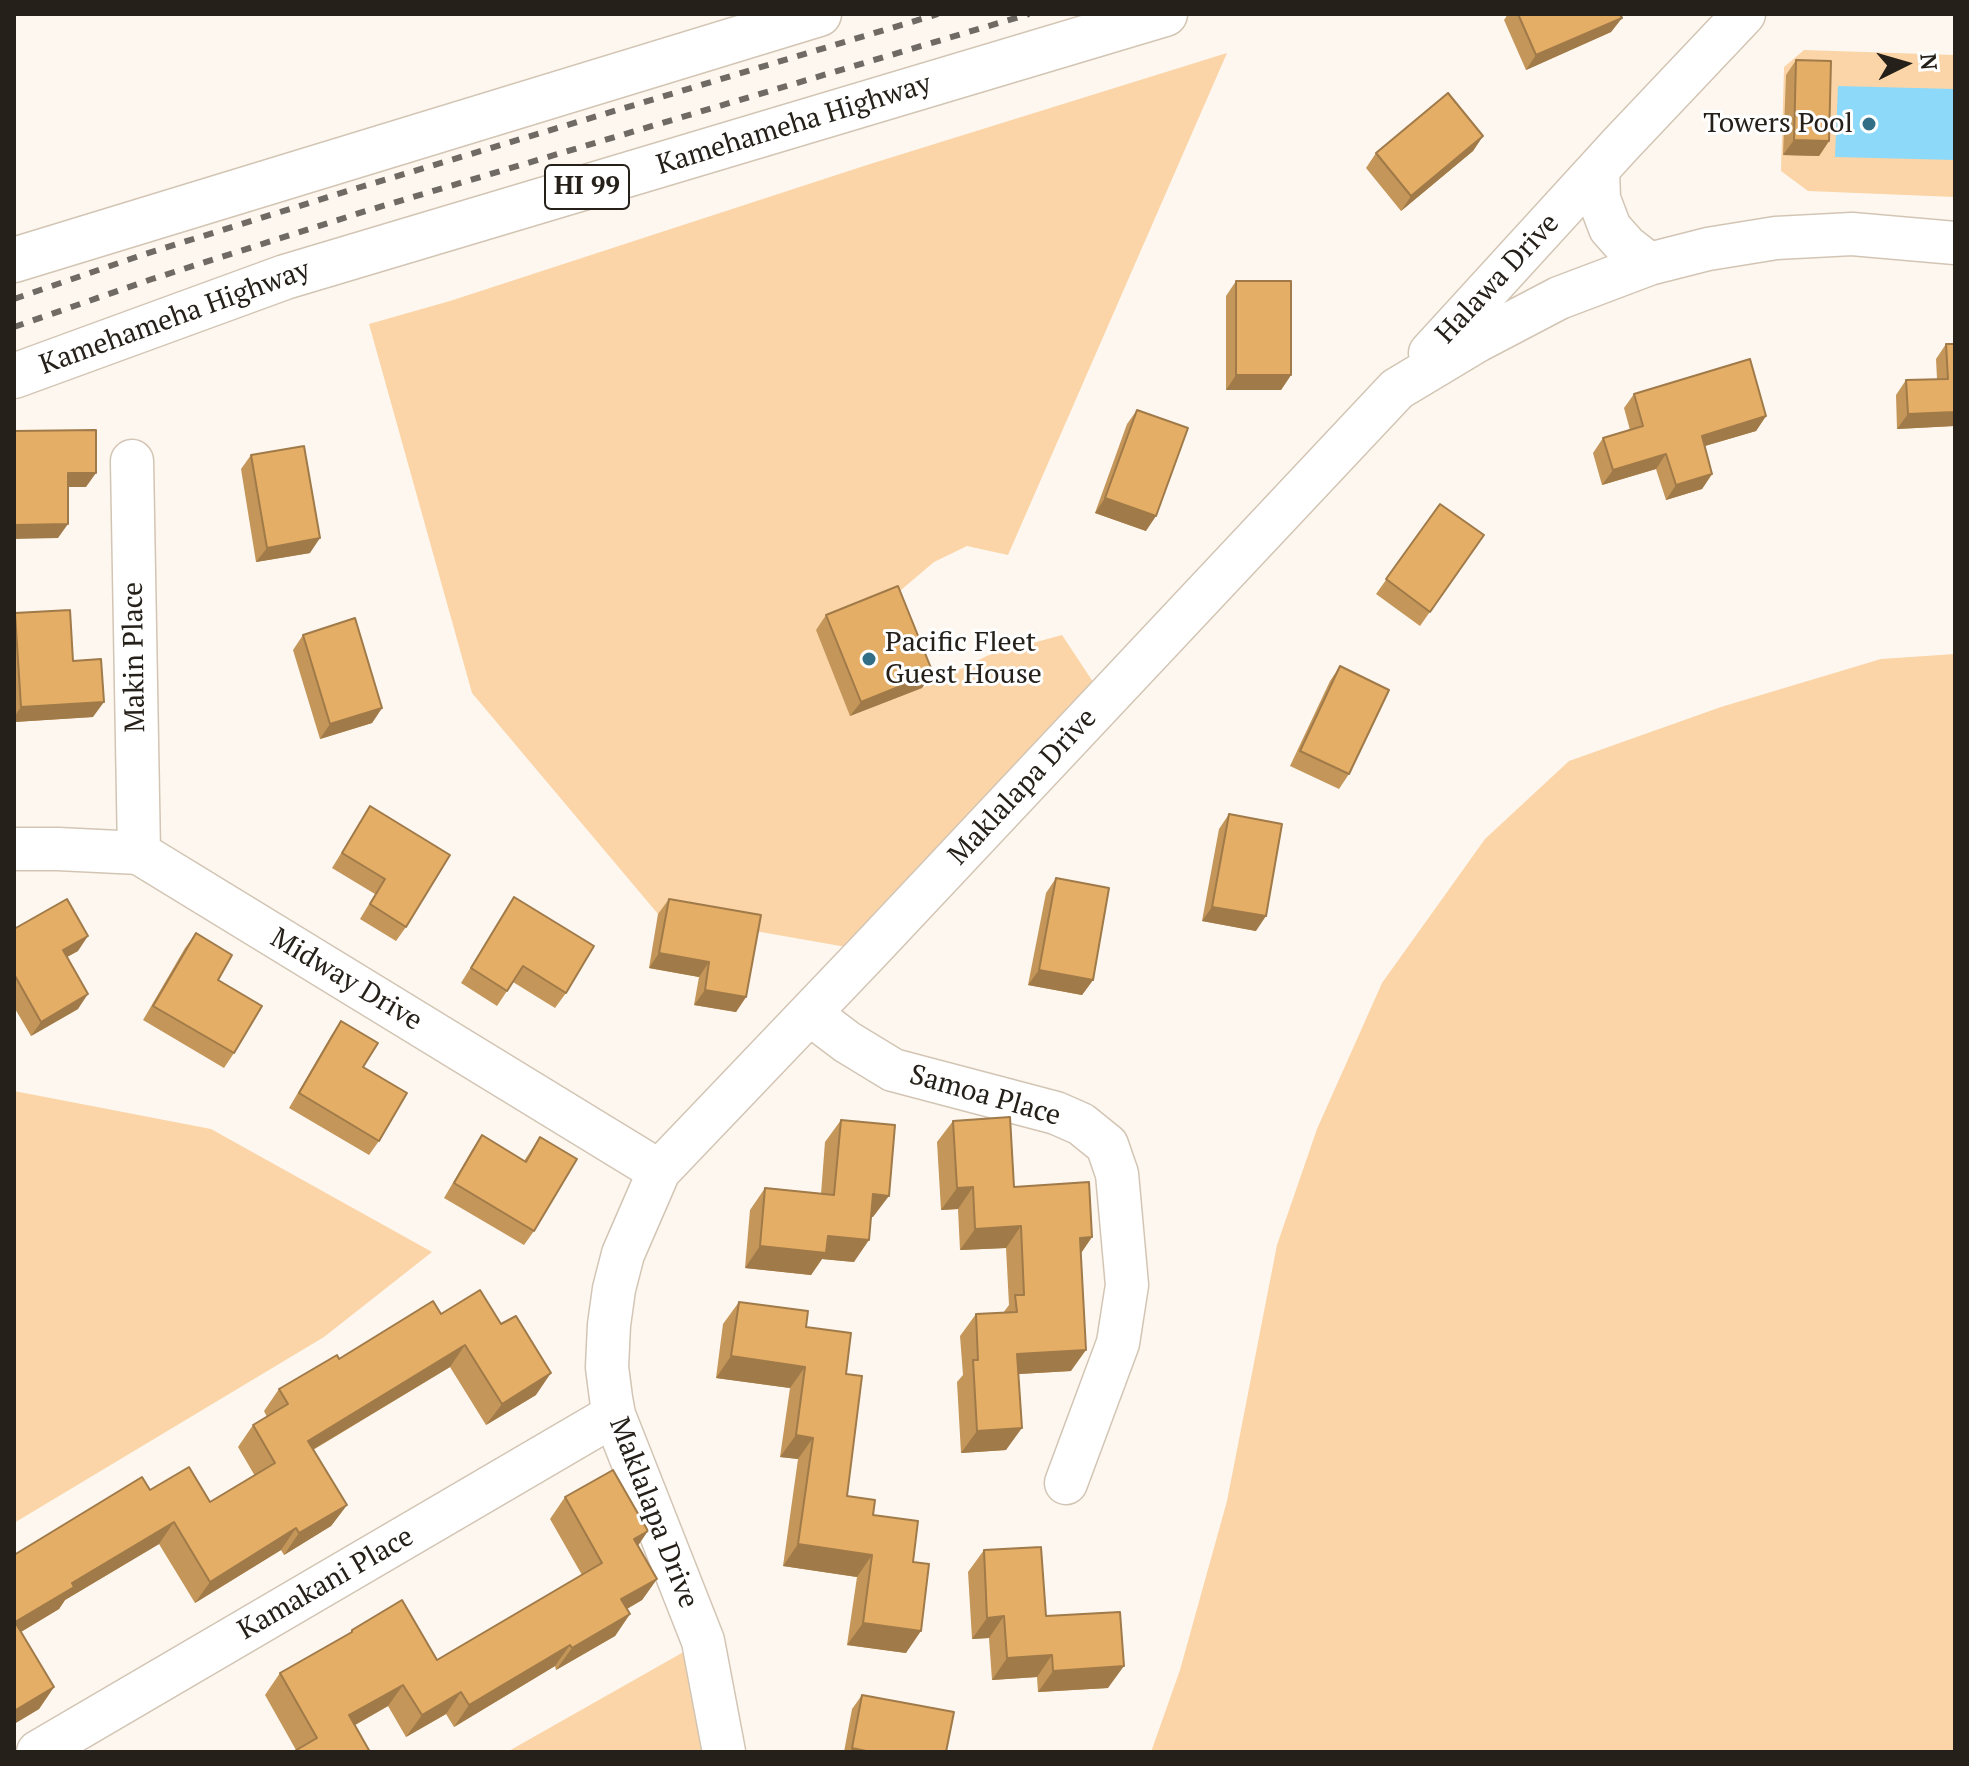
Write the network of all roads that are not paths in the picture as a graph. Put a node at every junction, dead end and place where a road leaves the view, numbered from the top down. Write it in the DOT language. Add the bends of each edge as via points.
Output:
graph roads {
  1 [pos="819,14"];
  2 [pos="1165,14"];
  3 [pos="1744,14"];
  4 [pos="1598,170"];
  5 [pos="1955,243"];
  6 [pos="14,260"];
  7 [pos="1649,264"];
  8 [pos="14,376"];
  9 [pos="1397,389"];
  10 [pos="132,461"];
  11 [pos="14,849"];
  12 [pos="139,853"];
  13 [pos="810,1014"];
  14 [pos="659,1171"];
  15 [pos="614,1415"];
  16 [pos="1066,1483"];
  17 [pos="38,1752"];
  18 [pos="724,1752"];
  1 -- 6 [label="main road"];
  2 -- 8 [label="main road, Kamehameha Highway / HI 99" via="285,277"];
  3 -- 4 [label="street, Halawa Drive"];
  4 -- 7 [label="street, Halawa Drive" via="1599,199 1610,228"];
  4 -- 9 [label="street, Halawa Drive"];
  5 -- 7 [label="street, Maklalapa Drive" via="1852,234 1776,238"];
  7 -- 9 [label="street, Maklalapa Drive" via="1559,298"];
  9 -- 13 [label="street, Maklalapa Drive"];
  10 -- 12 [label="street, Makin Place"];
  11 -- 12 [label="street, Midway Drive"];
  12 -- 14 [label="street, Midway Drive"];
  13 -- 14 [label="street, Maklalapa Drive"];
  13 -- 16 [label="street, Samoa Place" via="893,1070 1056,1113 1107,1145 1117,1174 1127,1285 1118,1343"];
  14 -- 15 [label="street, Maklalapa Drive" via="623,1254 614,1289 607,1367"];
  15 -- 17 [label="street, Kamakani Place"];
  15 -- 18 [label="street, Maklalapa Drive" via="703,1641"];
}
